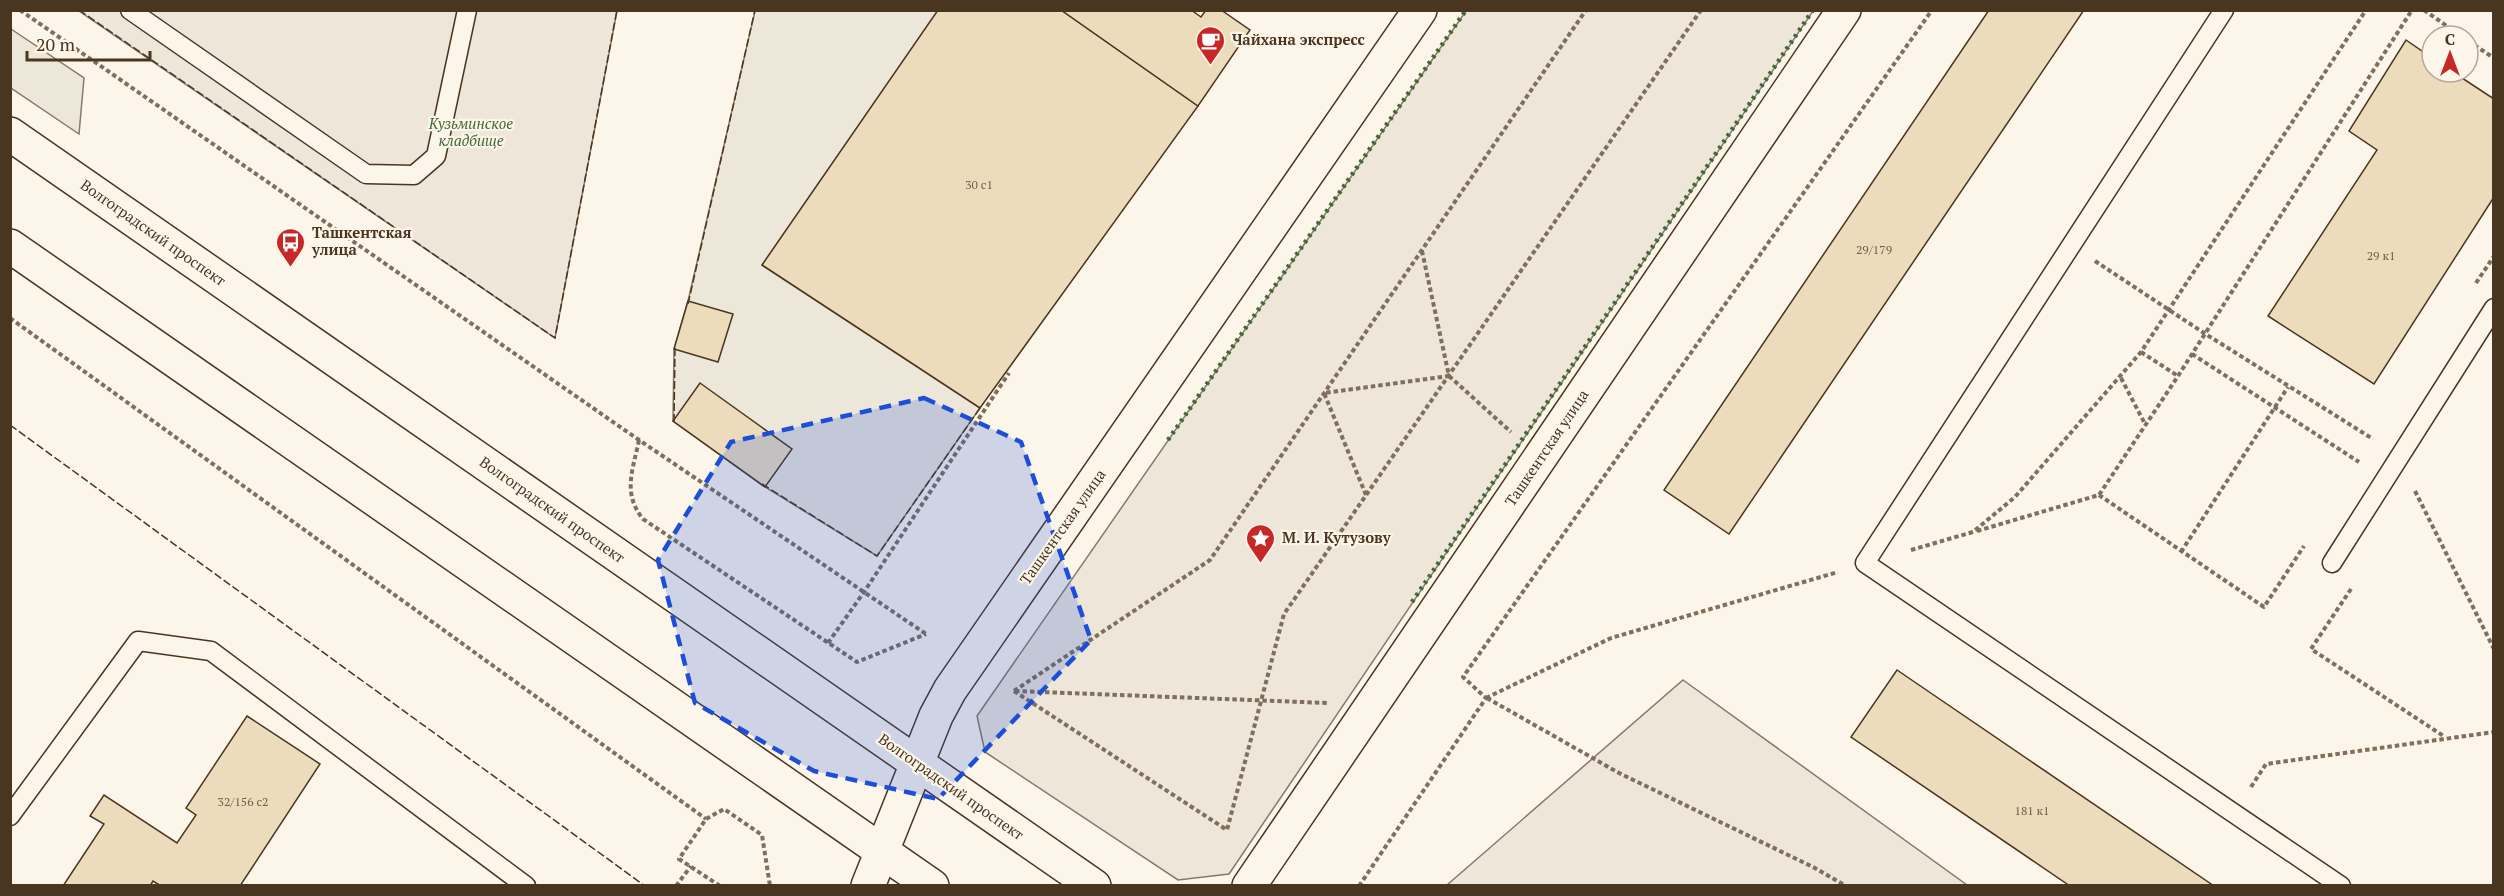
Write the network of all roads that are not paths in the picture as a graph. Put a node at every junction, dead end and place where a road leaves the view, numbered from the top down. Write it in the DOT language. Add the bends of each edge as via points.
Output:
graph roads {
  1 [pos="130,10"];
  2 [pos="467,10"];
  3 [pos="1420,10"];
  4 [pos="1844,10"];
  5 [pos="2224,10"];
  6 [pos="10,134"];
  7 [pos="10,246"];
  8 [pos="2493,308"];
  9 [pos="2332,563"];
  10 [pos="916,763"];
  11 [pos="10,816"];
  12 [pos="882,850"];
  13 [pos="526,885"];
  14 [pos="868,885"];
  15 [pos="932,885"];
  16 [pos="1094,885"];
  17 [pos="1249,885"];
  18 [pos="2341,885"];
  1 -- 2 [label="lane" via="366,174 414,175 436,156"];
  3 -- 10 [label="main road, Ташкентская улица" via="950,690"];
  4 -- 17 [label="main road, Ташкентская улица"];
  5 -- 18 [label="lane" via="1865,563"];
  6 -- 10 [label="main road, Волгоградский проспект"];
  7 -- 12 [label="main road"];
  8 -- 9 [label="lane"];
  10 -- 12 [label="main road, Ташкентская улица"];
  10 -- 16 [label="main road, Волгоградский проспект"];
  11 -- 13 [label="lane" via="138,641 200,649 211,651"];
  12 -- 14 [label="main road, Ташкентская улица"];
  12 -- 15 [label="main road"];
}
